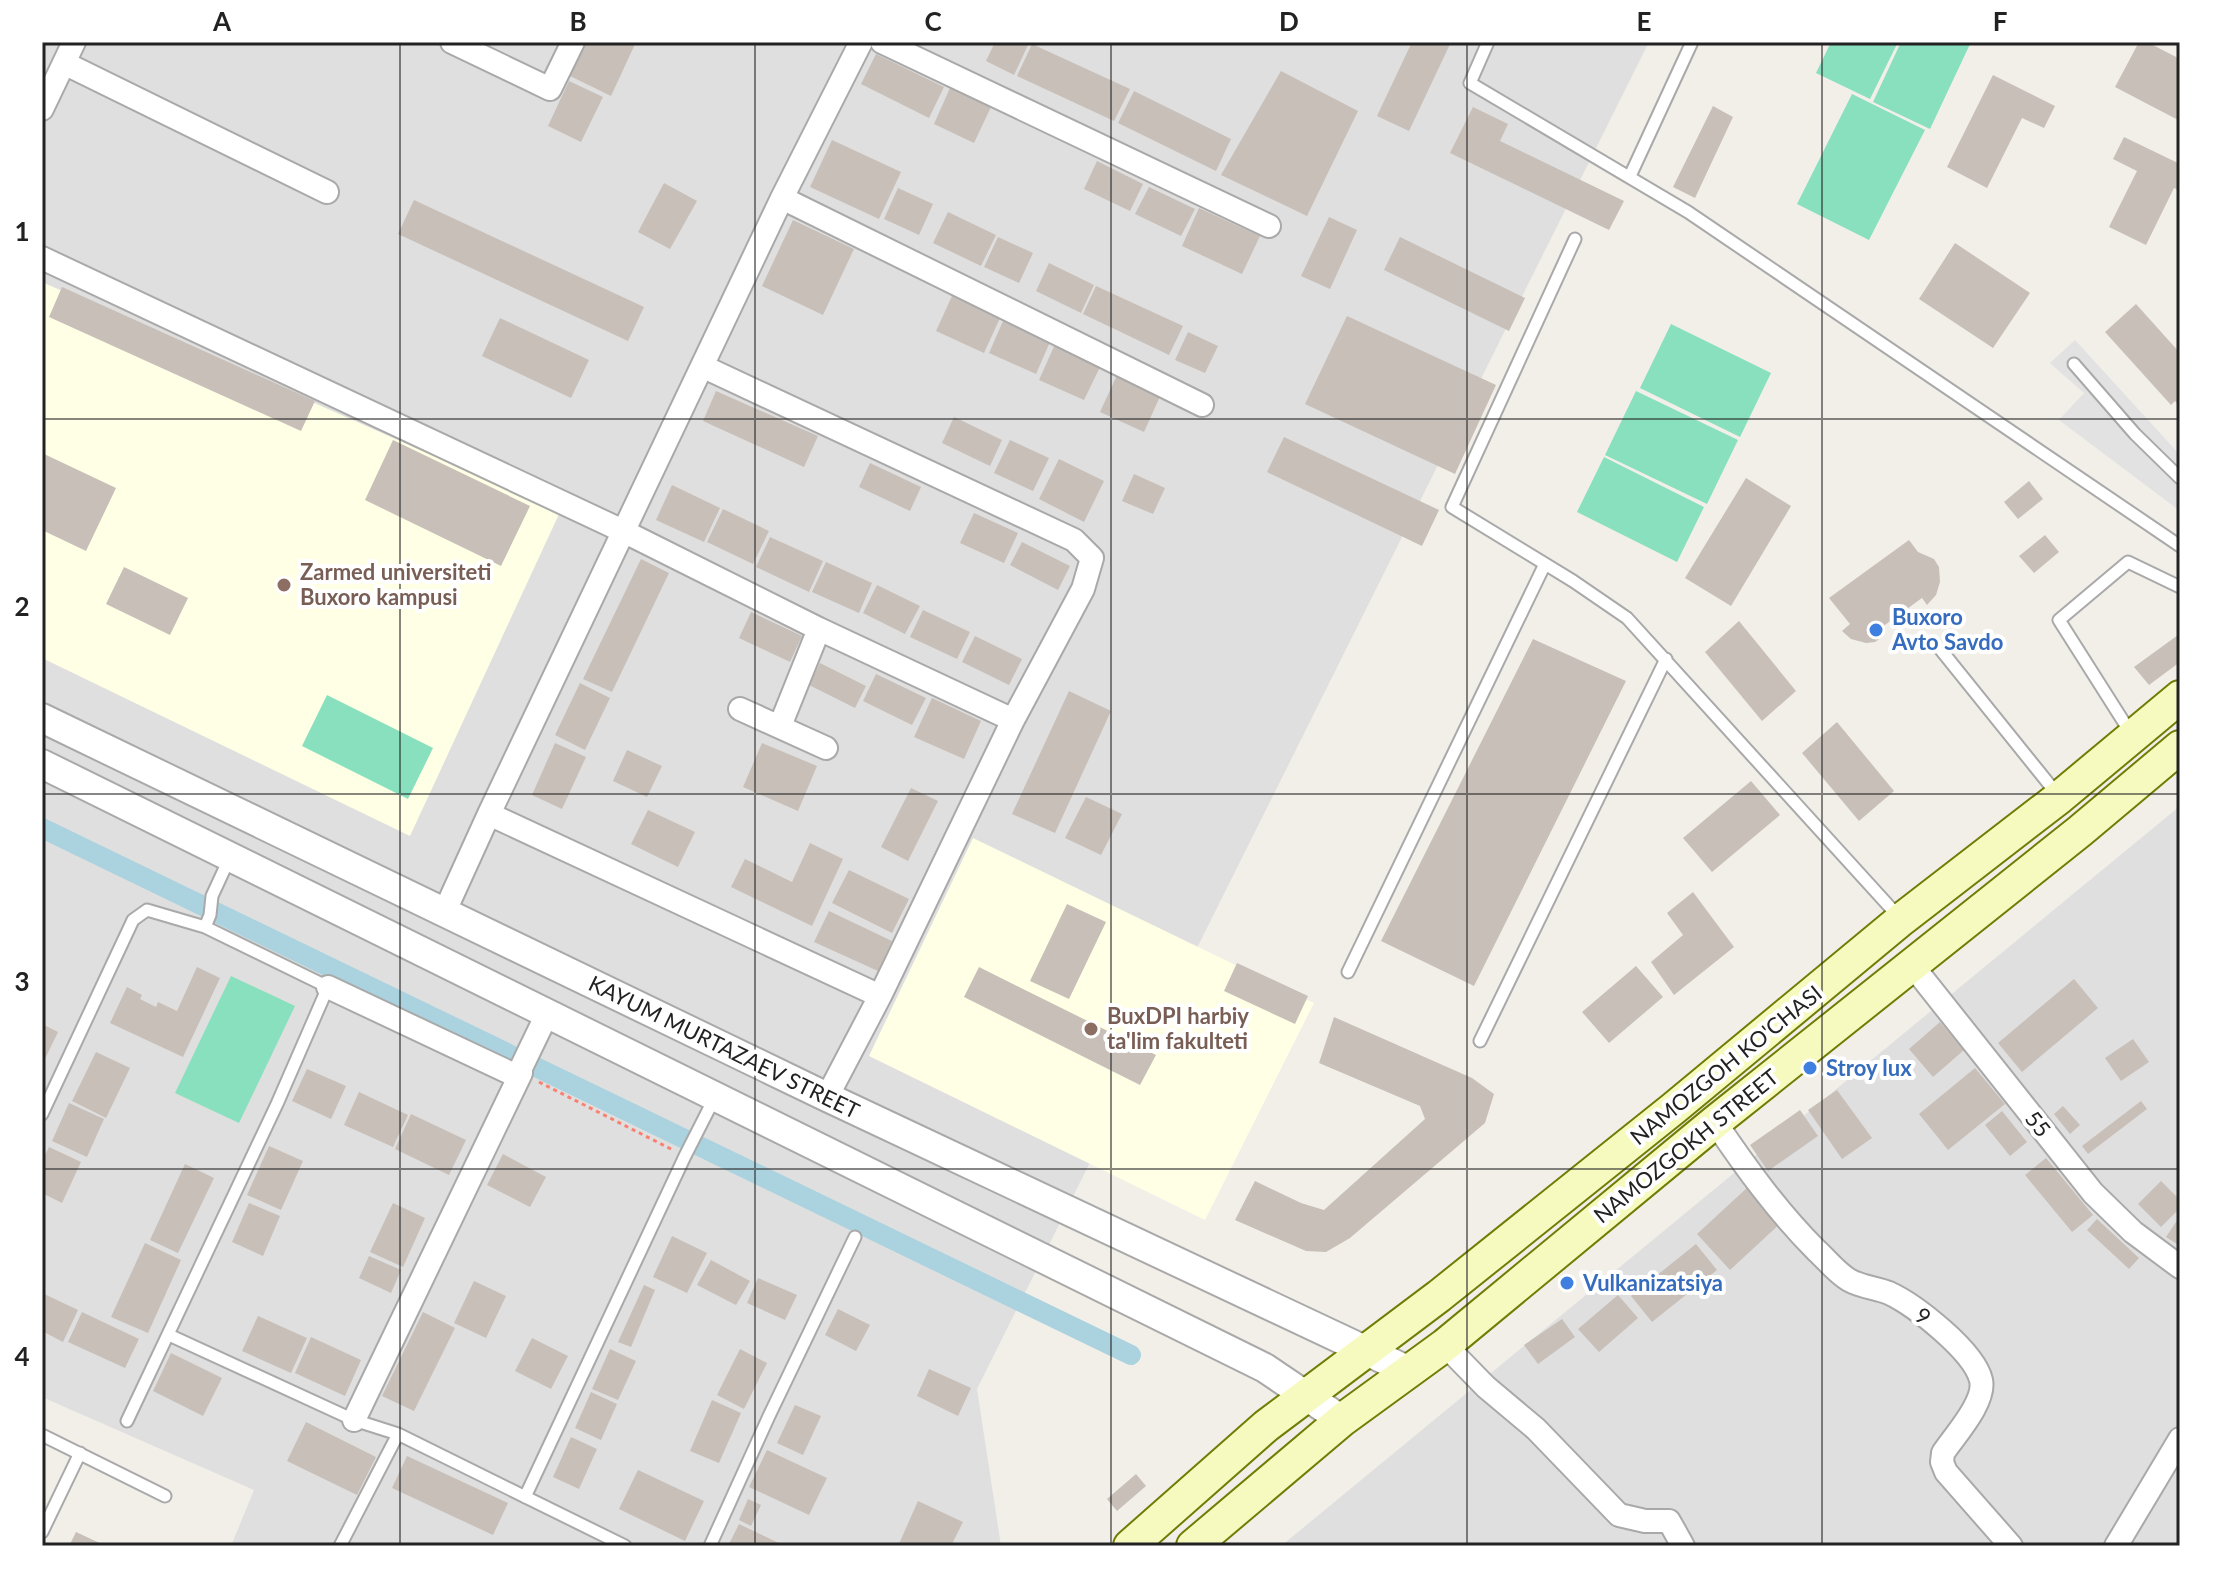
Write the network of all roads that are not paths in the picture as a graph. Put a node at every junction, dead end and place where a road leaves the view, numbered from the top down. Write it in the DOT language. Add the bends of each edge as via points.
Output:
graph roads {
  1 [pos="74,42"];
  2 [pos="452,42"];
  3 [pos="573,42"];
  4 [pos="861,42"];
  5 [pos="882,42"];
  6 [pos="1488,42"];
  7 [pos="1692,42"];
  8 [pos="64,63"];
  9 [pos="42,109"];
  10 [pos="1630,176"];
  11 [pos="327,192"];
  12 [pos="782,198"];
  13 [pos="1269,226"];
  14 [pos="1575,239"];
  15 [pos="42,258"];
  16 [pos="2074,364"];
  17 [pos="704,367"];
  18 [pos="1202,405"];
  19 [pos="2180,478"];
  20 [pos="625,532"];
  21 [pos="2180,546"];
  22 [pos="1545,564"];
  23 [pos="2180,587"];
  24 [pos="819,629"];
  25 [pos="1937,645"];
  26 [pos="1666,659"];
  27 [pos="2180,697"];
  28 [pos="740,709"];
  29 [pos="42,718"];
  30 [pos="1013,720"];
  31 [pos="780,726"];
  32 [pos="2133,736"];
  33 [pos="2180,747"];
  34 [pos="826,748"];
  35 [pos="42,764"];
  36 [pos="2060,797"];
  37 [pos="489,814"];
  38 [pos="231,856"];
  39 [pos="415,899"];
  40 [pos="444,913"];
  41 [pos="1902,919"];
  42 [pos="208,921"];
  43 [pos="395,938"];
  44 [pos="1912,965"];
  45 [pos="1348,972"];
  46 [pos="328,987"];
  47 [pos="880,996"];
  48 [pos="548,1012"];
  49 [pos="1480,1041"];
  50 [pos="523,1067"];
  51 [pos="716,1095"];
  52 [pos="827,1097"];
  53 [pos="42,1114"];
  54 [pos="1715,1122"];
  55 [pos="855,1237"];
  56 [pos="2180,1267"];
  57 [pos="169,1335"];
  58 [pos="1445,1345"];
  59 [pos="1370,1351"];
  60 [pos="1409,1371"];
  61 [pos="1306,1397"];
  62 [pos="354,1420"];
  63 [pos="1342,1420"];
  64 [pos="127,1421"];
  65 [pos="398,1434"];
  66 [pos="42,1435"];
  67 [pos="2180,1439"];
  68 [pos="80,1453"];
  69 [pos="165,1496"];
  70 [pos="525,1497"];
  71 [pos="42,1532"];
  72 [pos="340,1546"];
  73 [pos="625,1546"];
  74 [pos="710,1546"];
  75 [pos="1130,1546"];
  76 [pos="1193,1546"];
  77 [pos="1683,1546"];
  78 [pos="2011,1546"];
  79 [pos="2116,1546"];
  1 -- 8 [label="street"];
  2 -- 3 [label="street" via="550,89"];
  4 -- 12 [label="street"];
  5 -- 13 [label="street"];
  6 -- 10 [label="lane" via="1470,83"];
  7 -- 10 [label="lane"];
  8 -- 9 [label="street"];
  8 -- 11 [label="street"];
  10 -- 21 [label="lane"];
  12 -- 17 [label="street"];
  12 -- 18 [label="street"];
  14 -- 22 [label="lane" via="1452,507"];
  15 -- 20 [label="street"];
  16 -- 19 [label="lane"];
  17 -- 20 [label="street"];
  17 -- 30 [label="street" via="1074,540 1092,558 1083,589"];
  20 -- 24 [label="street"];
  20 -- 37 [label="street"];
  22 -- 26 [label="lane" via="1627,618"];
  22 -- 45 [label="lane"];
  23 -- 32 [label="lane" via="2128,562 2059,620"];
  24 -- 30 [label="street"];
  24 -- 31 [label="street"];
  25 -- 36 [label="lane"];
  26 -- 41 [label="lane"];
  26 -- 49 [label="lane"];
  27 -- 32 [label="main road, NAMOZGOH KO'CHASI"];
  28 -- 31 [label="street"];
  29 -- 39 [label="street, KAYUM MURTAZAEV STREET"];
  30 -- 47 [label="street"];
  31 -- 34 [label="street"];
  32 -- 36 [label="main road, NAMOZGOH KO'CHASI"];
  33 -- 44 [label="main road, NAMOZGOKH STREET"];
  35 -- 38 [label="street, KAYUM MURTAZAEV STREET"];
  36 -- 41 [label="main road, NAMOZGOH KO'CHASI"];
  37 -- 40 [label="street"];
  37 -- 47 [label="street"];
  38 -- 42 [label="lane" via="212,896"];
  38 -- 43 [label="street, KAYUM MURTAZAEV STREET"];
  39 -- 40 [label="street, KAYUM MURTAZAEV STREET"];
  39 -- 43 [label="street"];
  40 -- 52 [label="street, KAYUM MURTAZAEV STREET"];
  41 -- 59 [label="main road, NAMOZGOH KO'CHASI"];
  42 -- 46 [label="lane"];
  42 -- 53 [label="lane" via="147,910 133,920"];
  43 -- 48 [label="street, KAYUM MURTAZAEV STREET"];
  44 -- 54 [label="main road, NAMOZGOKH STREET"];
  44 -- 56 [label="street, 55" via="2093,1193"];
  46 -- 50 [label="street"];
  46 -- 57 [label="lane"];
  47 -- 52 [label="street"];
  48 -- 50 [label="street"];
  48 -- 51 [label="street, KAYUM MURTAZAEV STREET"];
  50 -- 62 [label="street"];
  51 -- 61 [label="street, KAYUM MURTAZAEV STREET" via="1265,1368"];
  51 -- 70 [label="lane"];
  52 -- 59 [label="street, KAYUM MURTAZAEV STREET"];
  54 -- 58 [label="main road, NAMOZGOKH STREET"];
  54 -- 78 [label="street, 9" via="1753,1178 1828,1262 1850,1280 1890,1294 1933,1321 1981,1377 1983,1395 1942,1462"];
  55 -- 74 [label="lane"];
  57 -- 62 [label="lane"];
  57 -- 64 [label="lane"];
  58 -- 60 [label="main road, NAMOZGOKH STREET"];
  58 -- 77 [label="street" via="1619,1515 1669,1521"];
  59 -- 60 [label="street, KAYUM MURTAZAEV STREET"];
  59 -- 61 [label="main road, NAMOZGOH KO'CHASI"];
  60 -- 63 [label="main road, NAMOZGOKH STREET"];
  61 -- 63 [label="street, KAYUM MURTAZAEV STREET"];
  61 -- 75 [label="main road, NAMOZGOH KO'CHASI"];
  62 -- 65 [label="lane"];
  63 -- 76 [label="main road, NAMOZGOKH STREET"];
  65 -- 70 [label="lane"];
  65 -- 72 [label="lane"];
  66 -- 68 [label="lane"];
  67 -- 79 [label="street"];
  68 -- 69 [label="lane"];
  68 -- 71 [label="lane"];
  70 -- 73 [label="lane"];
}
